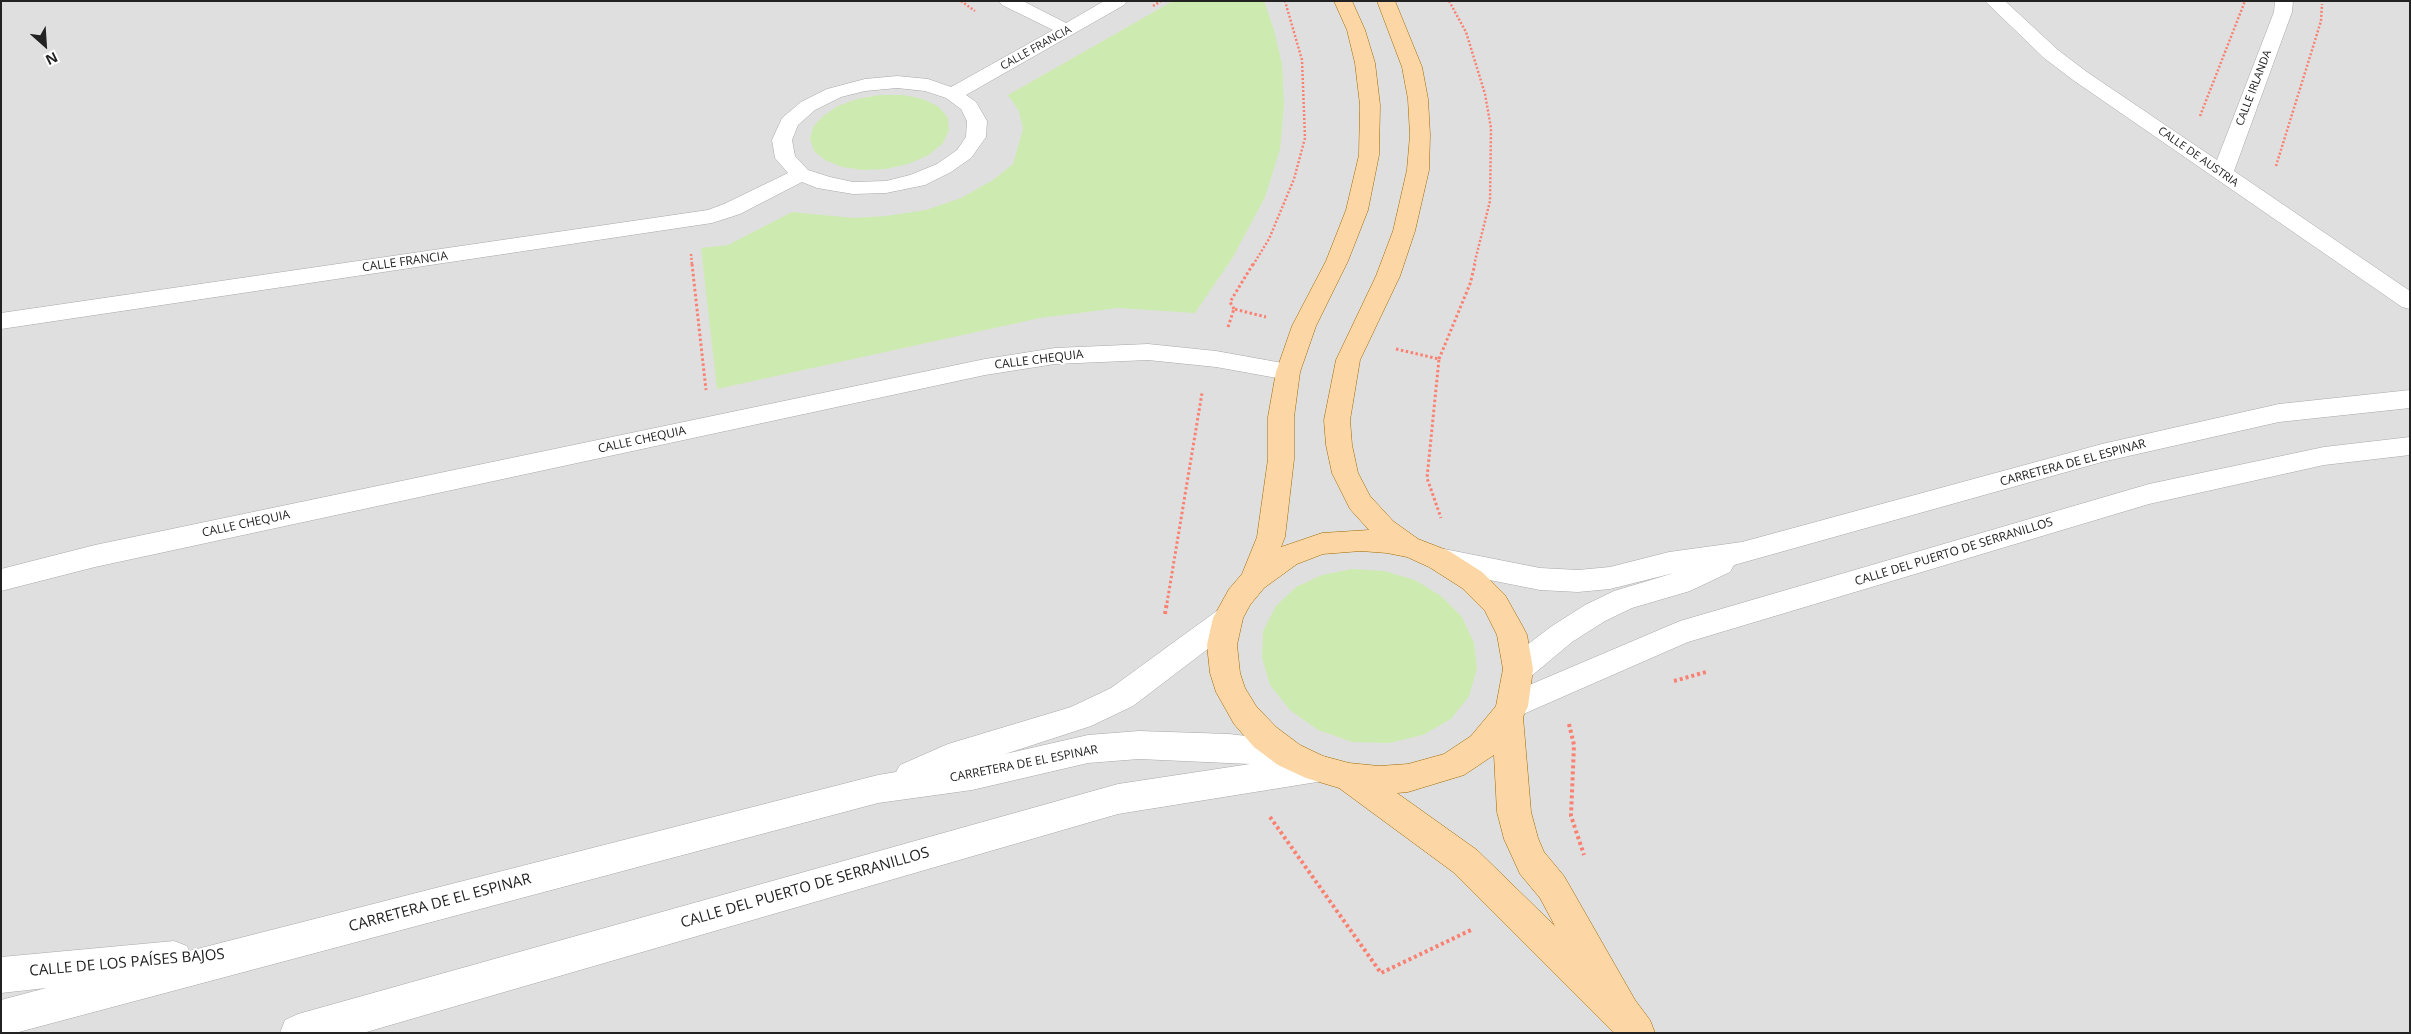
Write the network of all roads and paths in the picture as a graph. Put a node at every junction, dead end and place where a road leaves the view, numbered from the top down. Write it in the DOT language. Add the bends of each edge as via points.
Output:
graph roads {
  1 [pos="1008,1"];
  2 [pos="1118,1"];
  3 [pos="1284,1"];
  4 [pos="1343,1"];
  5 [pos="1386,1"];
  6 [pos="1449,1"];
  7 [pos="1994,1"];
  8 [pos="2245,1"];
  9 [pos="2284,1"];
  10 [pos="2320,1"];
  11 [pos="1067,30"];
  12 [pos="953,94"];
  13 [pos="2200,116"];
  14 [pos="2275,169"];
  15 [pos="801,174"];
  16 [pos="2222,174"];
  17 [pos="690,253"];
  18 [pos="2410,302"];
  19 [pos="1234,309"];
  20 [pos="1270,318"];
  21 [pos="1,321"];
  22 [pos="1227,331"];
  23 [pos="1394,348"];
  24 [pos="1439,359"];
  25 [pos="1288,372"];
  26 [pos="1202,390"];
  27 [pos="707,396"];
  28 [pos="2410,399"];
  29 [pos="2410,446"];
  30 [pos="1443,524"];
  31 [pos="1413,548"];
  32 [pos="1742,553"];
  33 [pos="1439,559"];
  34 [pos="1,580"];
  35 [pos="1254,580"];
  36 [pos="1164,616"];
  37 [pos="1228,618"];
  38 [pos="1518,669"];
  39 [pos="1706,672"];
  40 [pos="1668,682"];
  41 [pos="1509,712"];
  42 [pos="1568,719"];
  43 [pos="1303,761"];
  44 [pos="1349,777"];
  45 [pos="878,788"];
  46 [pos="1268,814"];
  47 [pos="1586,860"];
  48 [pos="1474,928"];
  49 [pos="253,951"];
  50 [pos="1,975"];
  51 [pos="1,1018"];
  52 [pos="1629,1023"];
  53 [pos="298,1033"];
  1 -- 11 [label="street"];
  2 -- 11 [label="street, CALLE FRANCIA"];
  3 -- 19 [label="path" via="1302,60 1305,138 1294,178 1269,239 1230,302"];
  4 -- 25 [label="main road" via="1356,30 1365,64 1370,106 1369,155 1358,210 1304,326"];
  5 -- 31 [label="main road" via="1412,67 1418,99 1418,170 1404,231 1388,276 1348,360 1338,428 1345,473 1360,502 1383,528"];
  6 -- 24 [label="path" via="1466,32 1485,94 1491,128 1490,202 1470,284"];
  7 -- 16 [label="street, CALLE DE AUSTRIA" via="2051,54"];
  8 -- 13 [label="path"];
  9 -- 16 [label="street, CALLE IRLANDA" via="2283,12"];
  10 -- 14 [label="path" via="2323,7 2321,21"];
  11 -- 12 [label="street, CALLE FRANCIA"];
  12 -- 15 [label="street" via="928,85 897,82 865,85 834,93 808,106 789,122 782,140 785,158"];
  12 -- 15 [label="street" via="969,106 977,121 976,137 964,154 944,168 917,180 878,187 853,188 824,183"];
  15 -- 21 [label="street, CALLE FRANCIA" via="712,216"];
  16 -- 18 [label="street, CALLE DE AUSTRIA"];
  17 -- 27 [label="path"];
  19 -- 20 [label="path"];
  19 -- 22 [label="path"];
  23 -- 24 [label="path"];
  24 -- 30 [label="path" via="1427,478"];
  25 -- 34 [label="street, CALLE CHEQUIA" via="1216,359 1148,352 1055,356 985,367 104,554"];
  25 -- 35 [label="main road" via="1271,537"];
  26 -- 36 [label="path"];
  28 -- 32 [label="street, CARRETERA DE EL ESPINAR" via="2279,414 2102,453"];
  29 -- 41 [label="street, CALLE DEL PUERTO DE SERRANILLOS" via="2324,456 2149,494 1680,633"];
  31 -- 33 [label="main road"];
  31 -- 35 [label="main road" via="1361,540 1322,544 1287,556"];
  32 -- 33 [label="street, CARRETERA DE EL ESPINAR" via="1578,581 1540,579"];
  32 -- 38 [label="street, CARRETERA DE EL ESPINAR" via="1680,583 1624,599 1595,614 1562,634"];
  33 -- 38 [label="main road" via="1472,580 1495,603 1512,635"];
  35 -- 37 [label="main road" via="1239,597"];
  37 -- 43 [label="main road" via="1222,645 1231,692 1245,715 1265,737"];
  37 -- 45 [label="street, CARRETERA DE EL ESPINAR" via="1122,697 1106,705 1032,734 959,754"];
  38 -- 41 [label="main road"];
  39 -- 40 [label="path"];
  41 -- 44 [label="main road" via="1482,746 1453,765 1408,778"];
  41 -- 52 [label="main road" via="1514,812 1520,839 1532,863 1552,888"];
  42 -- 47 [label="path" via="1574,744 1571,816"];
  43 -- 44 [label="main road"];
  43 -- 45 [label="street, CARRETERA DE EL ESPINAR" via="1230,748 1139,745 1088,750 972,776"];
  43 -- 53 [label="street, CALLE DEL PUERTO DE SERRANILLOS" via="1118,799"];
  44 -- 52 [label="main road" via="1465,861"];
  45 -- 49 [label="street, CARRETERA DE EL ESPINAR"];
  46 -- 48 [label="path" via="1381,973"];
  49 -- 50 [label="street, CALLE DE LOS PAÍSES BAJOS"];
  49 -- 51 [label="street, CARRETERA DE EL ESPINAR"];
}
